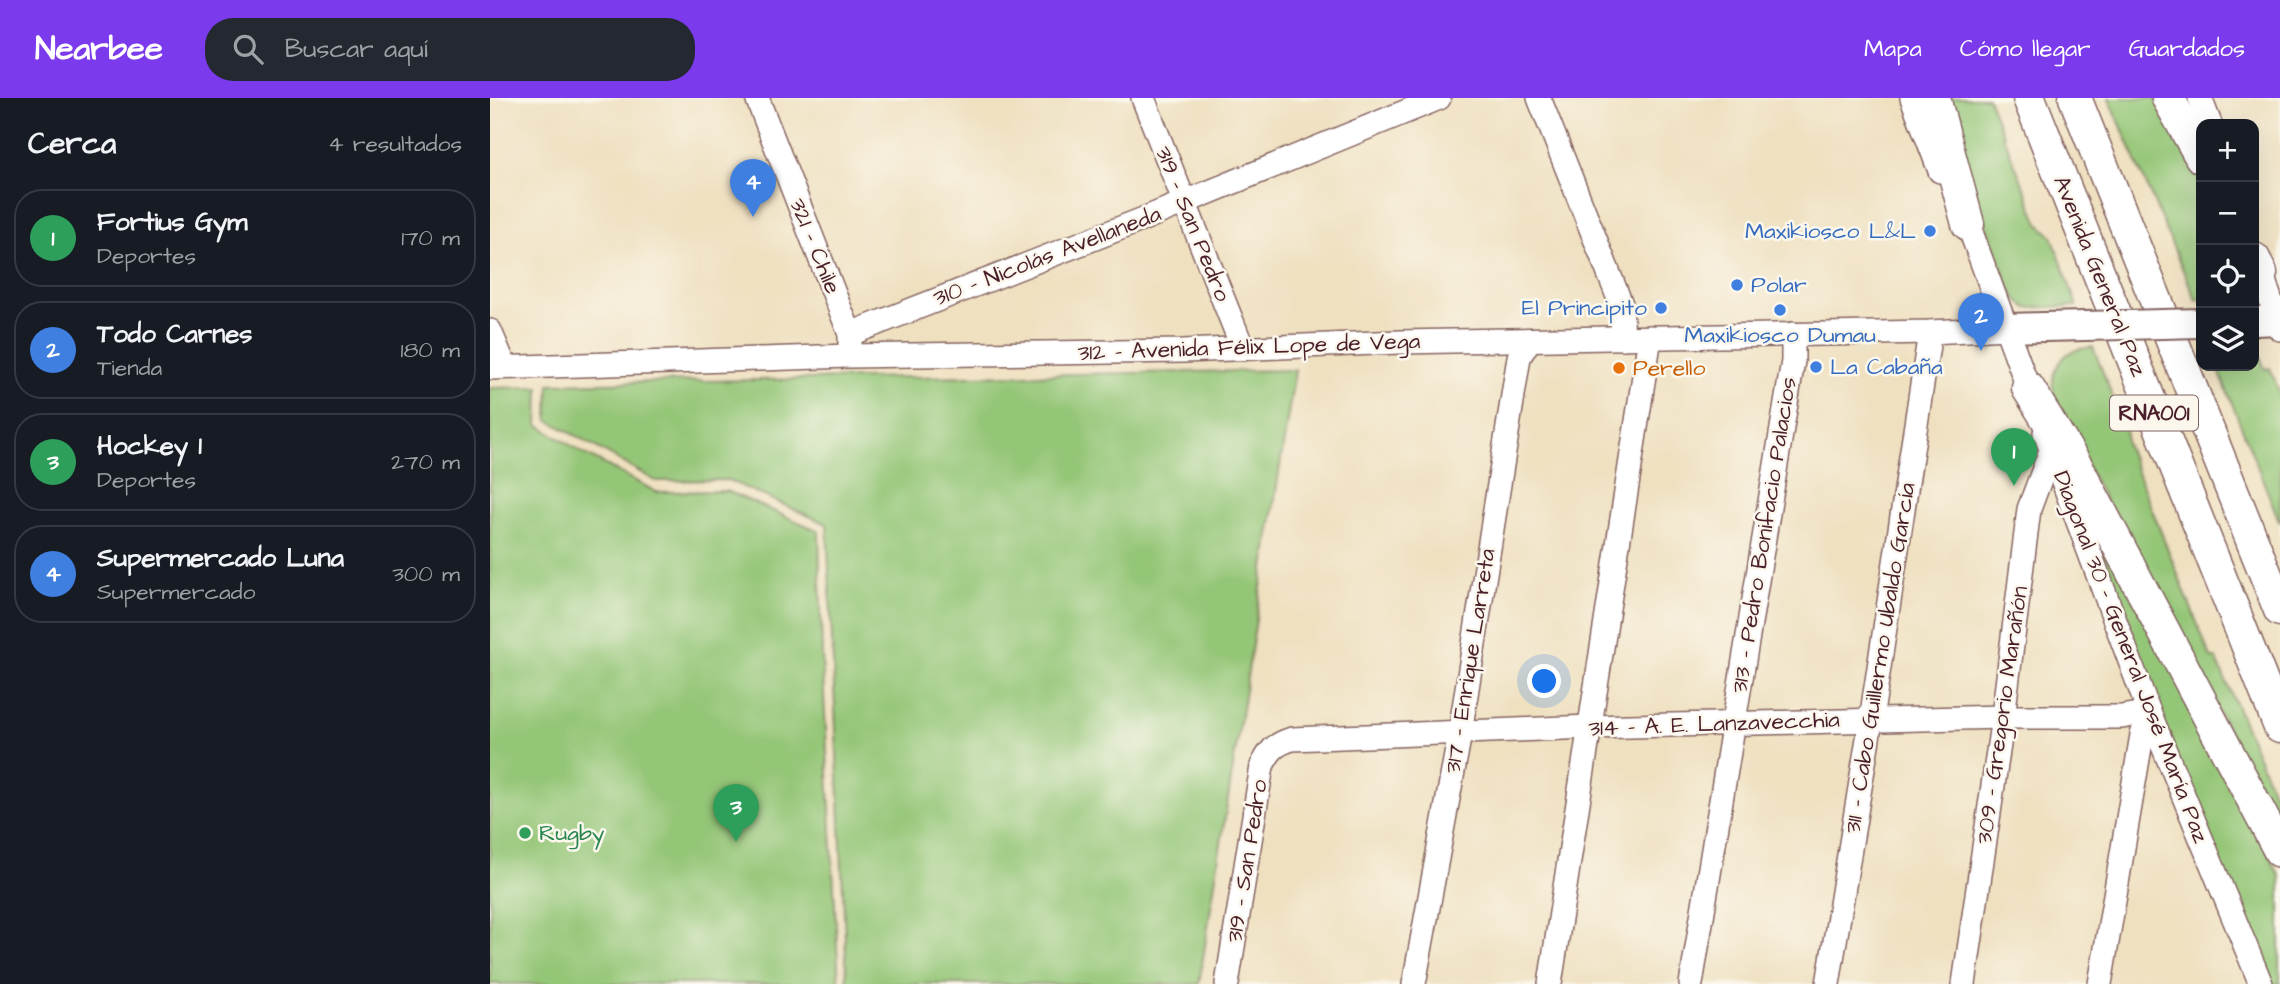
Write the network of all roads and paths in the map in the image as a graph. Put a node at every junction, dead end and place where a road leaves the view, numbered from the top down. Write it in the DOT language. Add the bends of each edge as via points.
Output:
graph roads {
  1 [pos="757,98"];
  2 [pos="1143,98"];
  3 [pos="1438,98"];
  4 [pos="1539,98"];
  5 [pos="1912,98"];
  6 [pos="1934,98"];
  7 [pos="2029,98"];
  8 [pos="2075,98"];
  9 [pos="2168,98"];
  10 [pos="2200,98"];
  11 [pos="2208,119"];
  12 [pos="2196,148"];
  13 [pos="1185,202"];
  14 [pos="1968,224"];
  15 [pos="2259,271"];
  16 [pos="2196,323"];
  17 [pos="2273,323"];
  18 [pos="2007,328"];
  19 [pos="490,331"];
  20 [pos="1930,332"];
  21 [pos="1793,334"];
  22 [pos="1650,337"];
  23 [pos="1623,338"];
  24 [pos="1530,341"];
  25 [pos="850,345"];
  26 [pos="1243,349"];
  27 [pos="497,368"];
  28 [pos="2028,388"];
  29 [pos="2050,450"];
  30 [pos="2280,610"];
  31 [pos="2149,712"];
  32 [pos="2003,717"];
  33 [pos="1871,720"];
  34 [pos="1733,724"];
  35 [pos="1589,727"];
  36 [pos="2280,727"];
  37 [pos="1460,733"];
  38 [pos="1279,743"];
  39 [pos="2280,851"];
  40 [pos="1227,984"];
  41 [pos="1413,984"];
  42 [pos="1550,984"];
  43 [pos="1690,984"];
  44 [pos="1828,984"];
  45 [pos="1964,984"];
  46 [pos="2100,984"];
  47 [pos="2261,984"];
  1 -- 25 [label="street, 321 - Chile"];
  2 -- 13 [label="street, 319 - San Pedro"];
  3 -- 13 [label="street, 310 - Nicolás Avellaneda"];
  4 -- 23 [label="street" via="1621,304"];
  5 -- 14 [label="street, Diagonal 30 - General José María Paz"];
  6 -- 14 [label="highway"];
  7 -- 36 [label="highway, Avenida General Paz / RNA001"];
  8 -- 30 [label="highway, Avenida General Paz / RNA001"];
  9 -- 12 [label="highway"];
  10 -- 11 [label="street"];
  13 -- 25 [label="street, 310 - Nicolás Avellaneda"];
  13 -- 26 [label="street, 319 - San Pedro"];
  14 -- 18 [label="street, Diagonal 30 - General José María Paz"];
  15 -- 17 [label="street"];
  16 -- 18 [label="main road, bridge"];
  18 -- 20 [label="street, 312 - Avenida Félix Lope de Vega"];
  18 -- 28 [label="street, Diagonal 30 - General José María Paz"];
  19 -- 27 [label="street"];
  20 -- 21 [label="street, 312 - Avenida Félix Lope de Vega"];
  20 -- 33 [label="street, 311 - Cabo Guillermo Ubaldo García"];
  21 -- 22 [label="street, 312 - Avenida Félix Lope de Vega"];
  21 -- 34 [label="street, 313 - Pedro Bonifacio Palacios" via="1793,361"];
  22 -- 23 [label="street, 312 - Avenida Félix Lope de Vega"];
  22 -- 35 [label="street"];
  23 -- 24 [label="street, 312 - Avenida Félix Lope de Vega"];
  24 -- 26 [label="street, 312 - Avenida Félix Lope de Vega"];
  24 -- 37 [label="street, 317 - Enrique Larreta" via="1519,357"];
  25 -- 26 [label="street, 312 - Avenida Félix Lope de Vega"];
  25 -- 27 [label="street, 312 - Avenida Félix Lope de Vega"];
  28 -- 29 [label="street, Diagonal 30 - General José María Paz"];
  28 -- 39 [label="highway" via="2078,470"];
  29 -- 31 [label="street, Diagonal 30 - General José María Paz"];
  29 -- 32 [label="street, 309 - Gregorio Marañón" via="2029,509"];
  31 -- 32 [label="street, 314 - A. E. Lanzavecchia" via="2122,717"];
  31 -- 46 [label="street"];
  31 -- 47 [label="street, Diagonal 30 - General José María Paz"];
  32 -- 33 [label="street, 314 - A. E. Lanzavecchia"];
  32 -- 45 [label="street, 309 - Gregorio Marañón"];
  33 -- 34 [label="street, 314 - A. E. Lanzavecchia"];
  33 -- 44 [label="street, 311 - Cabo Guillermo Ubaldo García"];
  34 -- 35 [label="street, 314 - A. E. Lanzavecchia"];
  34 -- 43 [label="street, 313 - Pedro Bonifacio Palacios"];
  35 -- 37 [label="street, 314 - A. E. Lanzavecchia"];
  35 -- 42 [label="street"];
  37 -- 38 [label="street, 314 - A. E. Lanzavecchia"];
  37 -- 41 [label="street, 317 - Enrique Larreta"];
  38 -- 40 [label="street, 319 - San Pedro" via="1262,766"];
}
